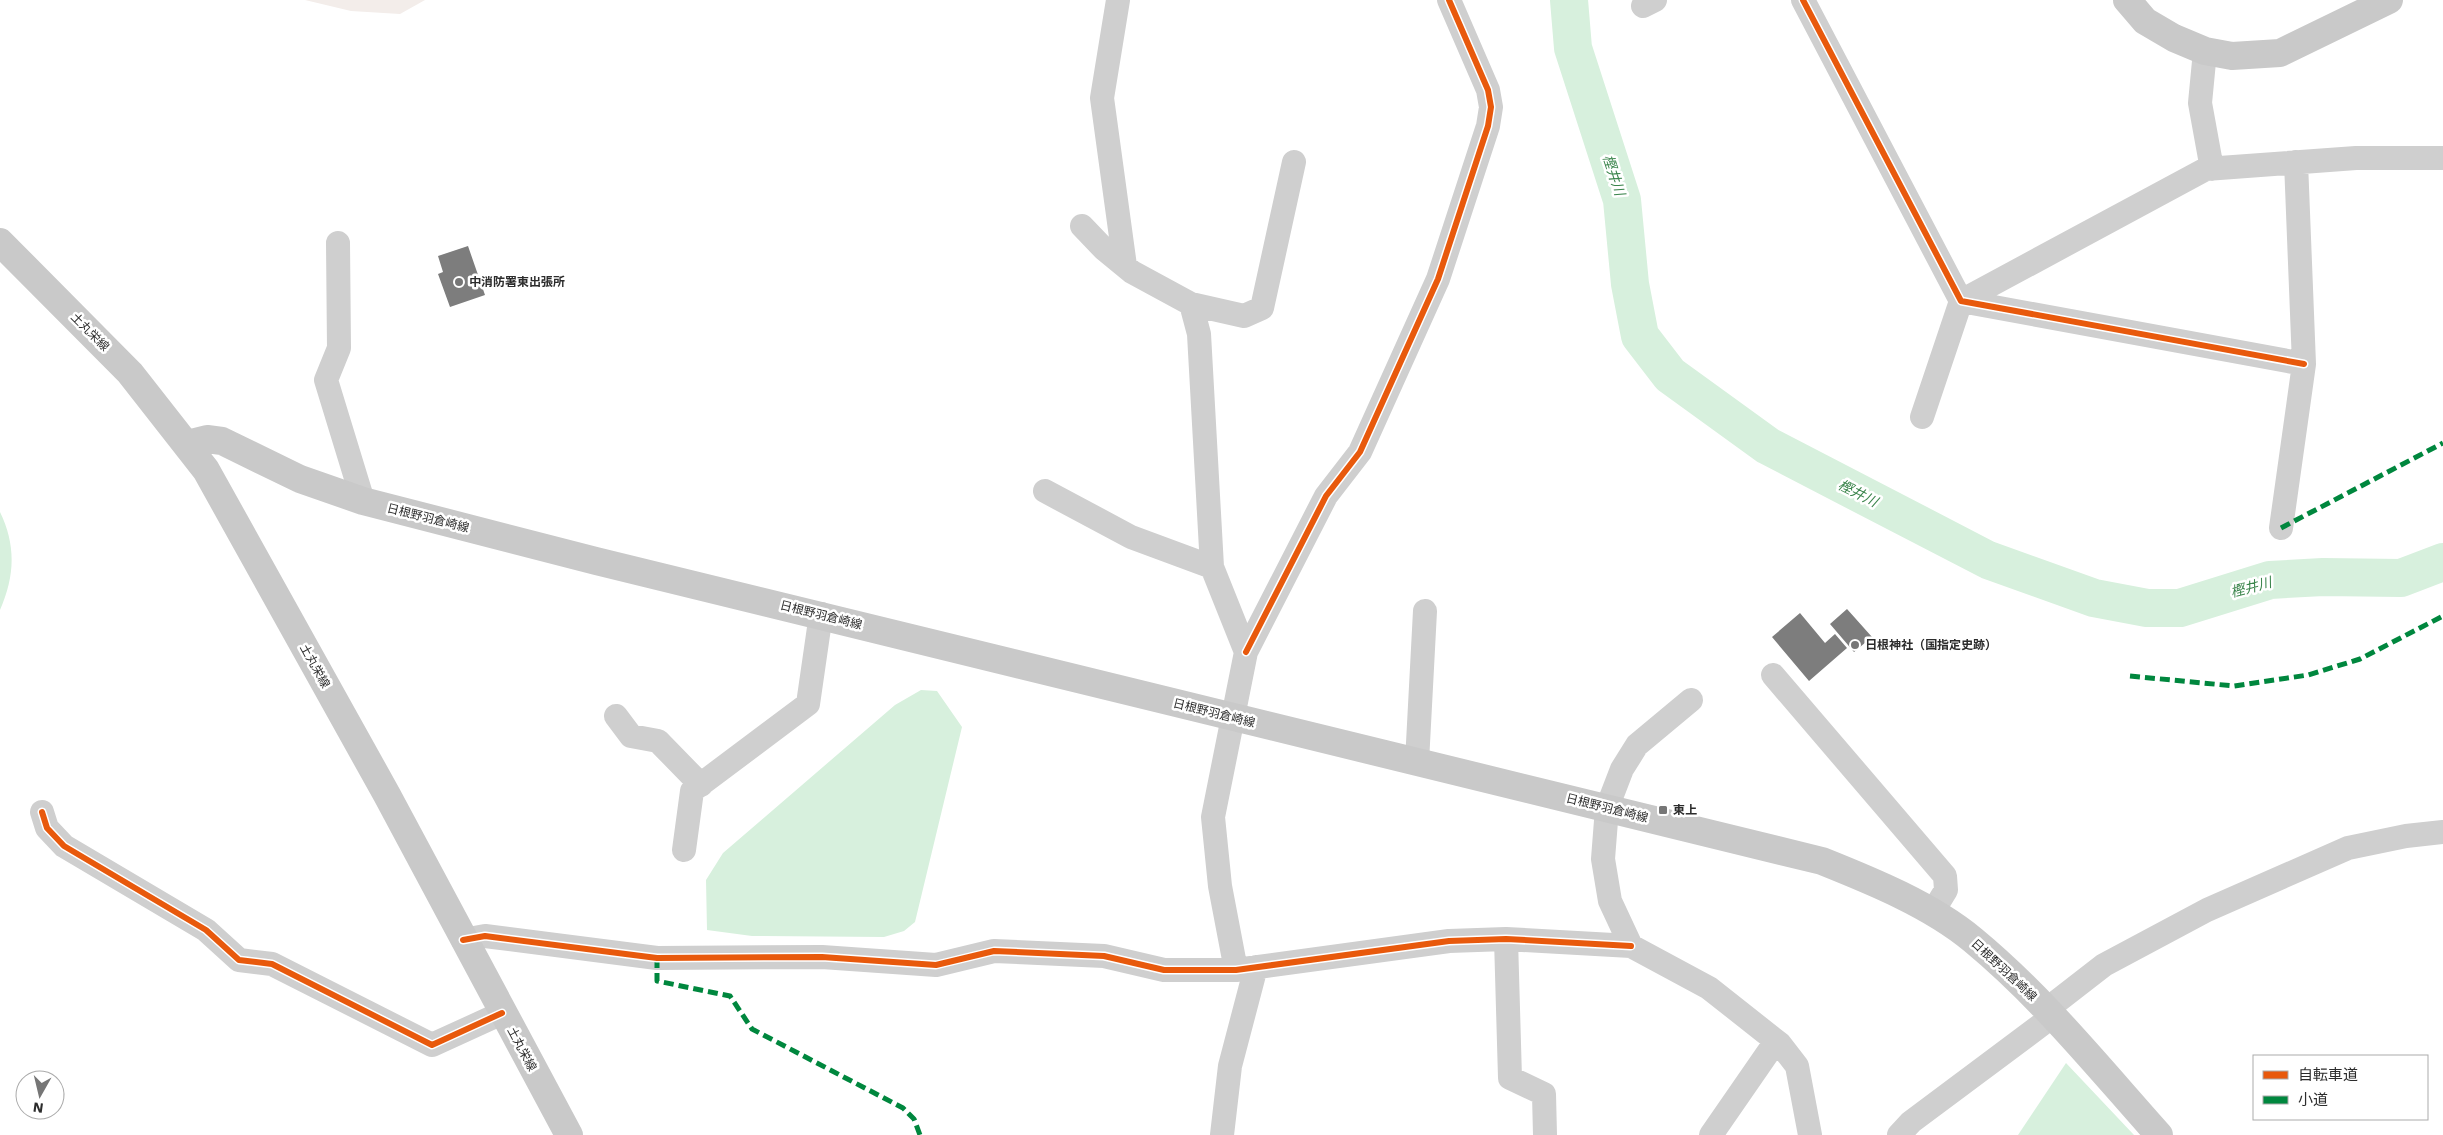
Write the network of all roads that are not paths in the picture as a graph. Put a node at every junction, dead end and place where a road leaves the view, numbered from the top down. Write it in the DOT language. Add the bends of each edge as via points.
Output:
graph roads {
  1 [pos="1118,0"];
  2 [pos="1449,0"];
  3 [pos="1803,0"];
  4 [pos="2127,0"];
  5 [pos="2389,0"];
  6 [pos="2205,51"];
  7 [pos="2443,158"];
  8 [pos="1294,162"];
  9 [pos="2296,162"];
  10 [pos="2212,168"];
  11 [pos="1082,226"];
  12 [pos="0,242"];
  13 [pos="338,243"];
  14 [pos="1125,266"];
  15 [pos="1962,301"];
  16 [pos="1191,304"];
  17 [pos="2304,364"];
  18 [pos="1922,417"];
  19 [pos="187,444"];
  20 [pos="1045,491"];
  21 [pos="363,501"];
  22 [pos="2281,528"];
  23 [pos="1212,567"];
  24 [pos="1425,611"];
  25 [pos="821,614"];
  26 [pos="1246,652"];
  27 [pos="1773,675"];
  28 [pos="1691,700"];
  29 [pos="616,716"];
  30 [pos="1232,717"];
  31 [pos="1417,762"];
  32 [pos="701,785"];
  33 [pos="1607,808"];
  34 [pos="42,812"];
  35 [pos="2443,832"];
  36 [pos="684,850"];
  37 [pos="1932,913"];
  38 [pos="1506,939"];
  39 [pos="463,940"];
  40 [pos="1631,946"];
  41 [pos="1246,969"];
  42 [pos="502,1013"];
  43 [pos="2050,1013"];
  44 [pos="1776,1041"];
  45 [pos="569,1135"];
  46 [pos="1222,1135"];
  47 [pos="1545,1135"];
  48 [pos="1711,1135"];
  49 [pos="1810,1135"];
  50 [pos="1899,1135"];
  51 [pos="2158,1135"];
  1 -- 14 [label="street" via="1102,98"];
  2 -- 26 [label="street" via="1488,90 1492,107 1488,126 1438,280 1360,452 1326,496"];
  3 -- 15 [label="street"];
  4 -- 6 [label="main road" via="2145,20 2174,38"];
  5 -- 6 [label="main road" via="2280,53 2232,56"];
  6 -- 10 [label="street" via="2200,103"];
  7 -- 9 [label="street"];
  8 -- 16 [label="street" via="1262,308 1244,316"];
  9 -- 10 [label="street"];
  9 -- 17 [label="street"];
  10 -- 15 [label="street"];
  11 -- 14 [label="street"];
  12 -- 19 [label="main road, 土丸栄線" via="130,373"];
  13 -- 21 [label="street" via="339,348 326,380"];
  14 -- 16 [label="street"];
  15 -- 17 [label="street"];
  15 -- 18 [label="street"];
  16 -- 23 [label="street" via="1199,334"];
  17 -- 22 [label="street"];
  19 -- 21 [label="main road, 日根野羽倉崎線" via="206,438 222,441 300,479"];
  19 -- 39 [label="main road, 土丸栄線" via="206,470 387,795"];
  20 -- 23 [label="street" via="1131,537"];
  21 -- 25 [label="main road, 日根野羽倉崎線"];
  23 -- 26 [label="street"];
  24 -- 31 [label="street"];
  25 -- 30 [label="main road, 日根野羽倉崎線"];
  25 -- 32 [label="street" via="808,704"];
  26 -- 30 [label="street"];
  27 -- 37 [label="street" via="1945,876 1946,890"];
  28 -- 33 [label="street" via="1637,745 1622,769"];
  29 -- 32 [label="street" via="631,736 658,741"];
  30 -- 31 [label="main road, 日根野羽倉崎線"];
  30 -- 41 [label="street" via="1213,817 1220,886"];
  31 -- 33 [label="main road, 日根野羽倉崎線"];
  32 -- 36 [label="street" via="692,791"];
  33 -- 37 [label="main road, 日根野羽倉崎線" via="1822,860 1874,882"];
  33 -- 40 [label="street" via="1603,859 1610,901"];
  34 -- 42 [label="street" via="47,828 64,846 206,930 239,960 272,964 432,1045"];
  35 -- 43 [label="street" via="2348,848 2207,910 2104,965"];
  37 -- 43 [label="main road, 日根野羽倉崎線" via="1972,939"];
  38 -- 40 [label="street"];
  38 -- 41 [label="street" via="1449,941"];
  38 -- 47 [label="street" via="1510,1078 1544,1094"];
  39 -- 41 [label="street" via="485,936 657,958 822,957 936,966 994,951 1104,956 1164,970"];
  39 -- 42 [label="main road, 土丸栄線"];
  40 -- 44 [label="street" via="1708,988"];
  41 -- 46 [label="street"];
  42 -- 45 [label="main road, 土丸栄線"];
  43 -- 50 [label="street" via="1911,1122"];
  43 -- 51 [label="main road, 日根野羽倉崎線"];
  44 -- 48 [label="street"];
  44 -- 49 [label="street" via="1797,1066"];
}
